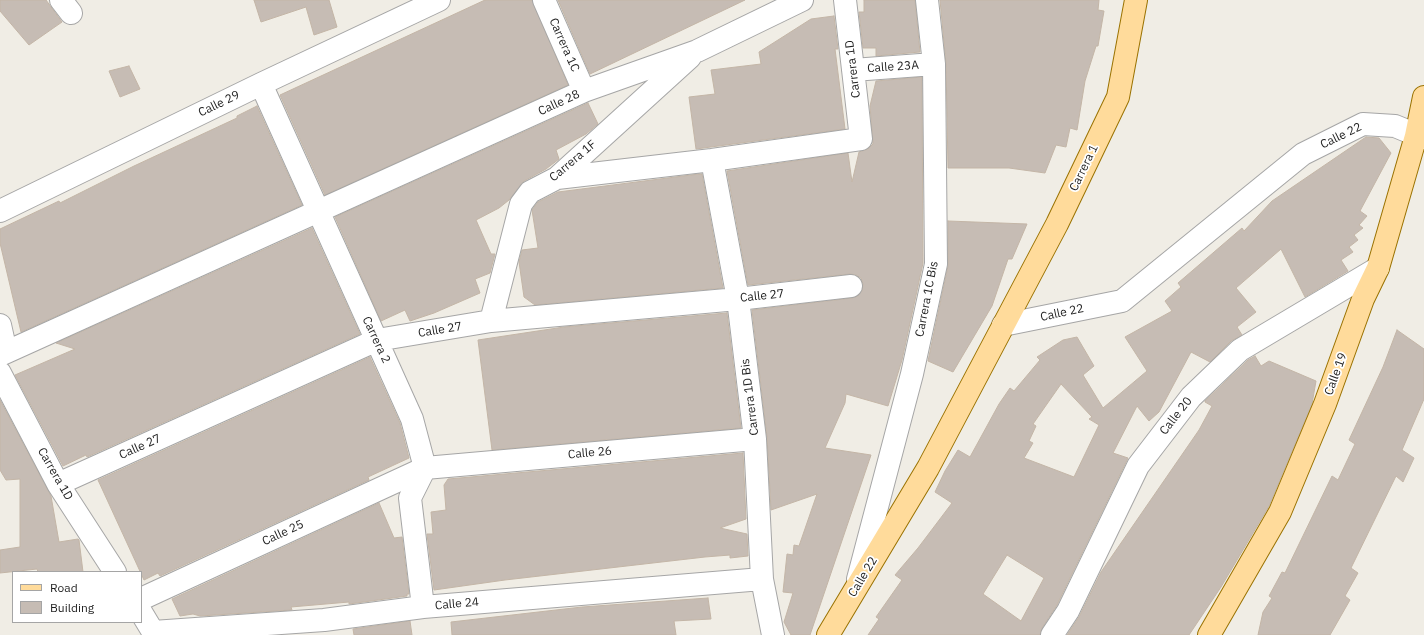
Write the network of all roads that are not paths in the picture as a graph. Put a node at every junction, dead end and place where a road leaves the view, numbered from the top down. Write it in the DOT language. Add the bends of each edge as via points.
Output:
graph roads {
  1 [pos="439,0"];
  2 [pos="544,0"];
  3 [pos="802,0"];
  4 [pos="844,0"];
  5 [pos="927,0"];
  6 [pos="1136,0"];
  7 [pos="697,51"];
  8 [pos="934,64"];
  9 [pos="853,70"];
  10 [pos="261,84"];
  11 [pos="584,91"];
  12 [pos="1424,97"];
  13 [pos="1420,137"];
  14 [pos="712,160"];
  15 [pos="557,178"];
  16 [pos="0,211"];
  17 [pos="318,212"];
  18 [pos="1378,268"];
  19 [pos="851,286"];
  20 [pos="738,299"];
  21 [pos="490,322"];
  22 [pos="0,325"];
  23 [pos="1003,325"];
  24 [pos="377,340"];
  25 [pos="3,354"];
  26 [pos="0,373"];
  27 [pos="755,439"];
  28 [pos="425,468"];
  29 [pos="58,484"];
  30 [pos="115,571"];
  31 [pos="762,579"];
  32 [pos="856,590"];
  33 [pos="142,599"];
  34 [pos="424,607"];
  35 [pos="142,614"];
  36 [pos="328,627"];
  37 [pos="773,635"];
  38 [pos="828,635"];
  39 [pos="1052,635"];
  40 [pos="1209,635"];
  1 -- 10 [label="street, Calle 29"];
  2 -- 11 [label="street, Carrera 1C"];
  3 -- 7 [label="street, Calle 28"];
  4 -- 9 [label="street, Carrera 1D"];
  5 -- 8 [label="street, Carrera 1C Bis"];
  6 -- 23 [label="main road, Carrera 1" via="1118,97 1057,224"];
  7 -- 11 [label="street, Calle 28"];
  7 -- 15 [label="street, Carrera 1F"];
  8 -- 9 [label="street, Calle 23A"];
  8 -- 32 [label="street, Carrera 1C Bis" via="936,264 912,374"];
  9 -- 14 [label="street, Carrera 1D" via="861,139"];
  10 -- 16 [label="street, Calle 29"];
  10 -- 17 [label="street, Carrera 2"];
  11 -- 17 [label="street, Calle 28"];
  12 -- 13 [label="main road, Calle 19"];
  13 -- 18 [label="main road, Calle 19"];
  13 -- 23 [label="street, Calle 22" via="1395,126 1363,124 1303,154 1122,301"];
  14 -- 15 [label="street"];
  14 -- 20 [label="street, Carrera 1D Bis"];
  15 -- 21 [label="street, Carrera 1F" via="530,192 521,204"];
  17 -- 24 [label="street, Carrera 2"];
  17 -- 25 [label="street"];
  18 -- 39 [label="street, Calle 20" via="1240,350 1191,397 1138,466 1068,611"];
  18 -- 40 [label="main road, Calle 19" via="1363,299 1325,404 1280,512"];
  19 -- 20 [label="street, Calle 27"];
  20 -- 21 [label="street, Calle 27"];
  20 -- 27 [label="street, Carrera 1D Bis"];
  21 -- 24 [label="street, Calle 27"];
  22 -- 25 [label="street"];
  23 -- 32 [label="main road, Calle 22" via="928,468"];
  24 -- 28 [label="street, Carrera 2" via="412,419"];
  24 -- 29 [label="street, Calle 27"];
  26 -- 29 [label="street, Carrera 1D"];
  27 -- 28 [label="street, Calle 26"];
  27 -- 31 [label="street, Carrera 1D Bis"];
  28 -- 33 [label="street, Calle 25"];
  28 -- 34 [label="street" via="410,498"];
  29 -- 30 [label="street, Carrera 1D"];
  31 -- 34 [label="street, Calle 24"];
  31 -- 37 [label="street, Carrera 1D Bis"];
  32 -- 38 [label="main road, Calle 22"];
  34 -- 36 [label="street, Calle 24"];
  35 -- 36 [label="street, Calle 24" via="153,632"];
}
